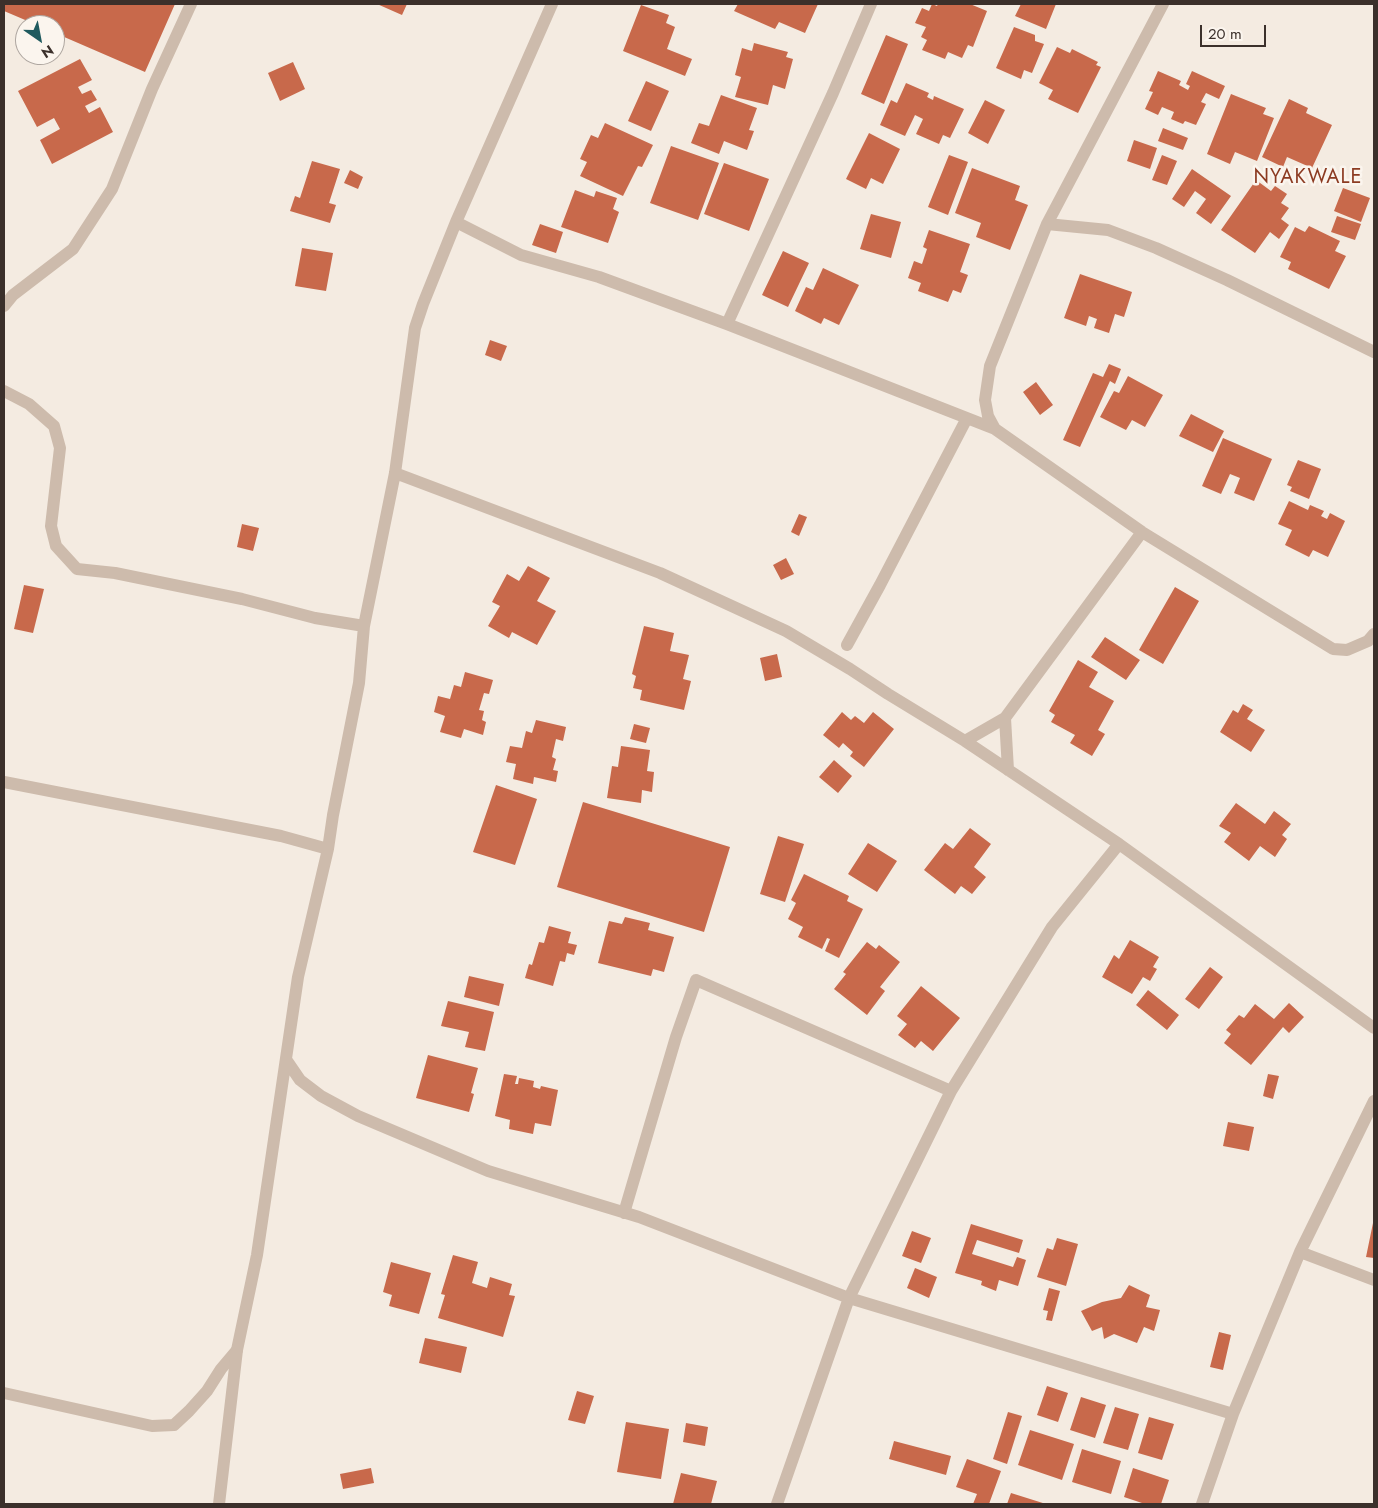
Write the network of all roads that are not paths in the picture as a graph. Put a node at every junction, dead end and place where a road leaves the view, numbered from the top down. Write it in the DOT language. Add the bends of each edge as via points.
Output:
graph roads {
  1 [pos="192,4"];
  2 [pos="552,4"];
  3 [pos="871,4"];
  4 [pos="1163,4"];
  5 [pos="456,222"];
  6 [pos="1047,224"];
  7 [pos="4,306"];
  8 [pos="727,324"];
  9 [pos="1374,352"];
  10 [pos="4,391"];
  11 [pos="967,418"];
  12 [pos="995,429"];
  13 [pos="395,473"];
  14 [pos="1142,532"];
  15 [pos="364,626"];
  16 [pos="1374,634"];
  17 [pos="846,645"];
  18 [pos="1005,718"];
  19 [pos="965,741"];
  20 [pos="1008,770"];
  21 [pos="4,782"];
  22 [pos="1119,844"];
  23 [pos="328,849"];
  24 [pos="1374,1028"];
  25 [pos="287,1060"];
  26 [pos="951,1090"];
  27 [pos="1374,1101"];
  28 [pos="624,1213"];
  29 [pos="1300,1252"];
  30 [pos="1374,1280"];
  31 [pos="849,1298"];
  32 [pos="238,1350"];
  33 [pos="4,1393"];
  34 [pos="1233,1414"];
  35 [pos="219,1504"];
  36 [pos="777,1504"];
  37 [pos="1202,1504"];
  1 -- 7 [label="street" via="152,89 112,189 73,249 13,295"];
  2 -- 5 [label="street"];
  3 -- 8 [label="street"];
  4 -- 6 [label="street"];
  5 -- 8 [label="street" via="521,255 599,277"];
  5 -- 13 [label="street" via="415,328"];
  6 -- 9 [label="street" via="1108,230 1156,248"];
  6 -- 12 [label="street" via="990,366 984,400"];
  8 -- 11 [label="street"];
  10 -- 15 [label="street" via="29,404 54,426 60,448 50,526 56,546 77,569 135,577"];
  11 -- 12 [label="street"];
  11 -- 17 [label="street"];
  12 -- 14 [label="street"];
  13 -- 15 [label="street"];
  13 -- 19 [label="street" via="660,573 786,631"];
  14 -- 16 [label="street" via="1334,648 1347,650 1368,641"];
  14 -- 18 [label="street"];
  15 -- 23 [label="street" via="359,683"];
  18 -- 19 [label="street"];
  18 -- 20 [label="street"];
  19 -- 20 [label="street"];
  20 -- 22 [label="street"];
  21 -- 23 [label="street" via="281,836"];
  22 -- 24 [label="street"];
  22 -- 26 [label="street" via="1052,927"];
  23 -- 25 [label="street" via="298,977"];
  25 -- 28 [label="street" via="300,1080 321,1096 358,1116 488,1171"];
  25 -- 32 [label="street" via="257,1255"];
  26 -- 28 [label="street" via="696,980"];
  26 -- 31 [label="street"];
  27 -- 29 [label="street"];
  28 -- 31 [label="street"];
  29 -- 30 [label="street"];
  29 -- 34 [label="street"];
  31 -- 34 [label="street"];
  31 -- 36 [label="street"];
  32 -- 33 [label="street" via="207,1391 174,1425 152,1426"];
  32 -- 35 [label="street"];
  34 -- 37 [label="street"];
}
